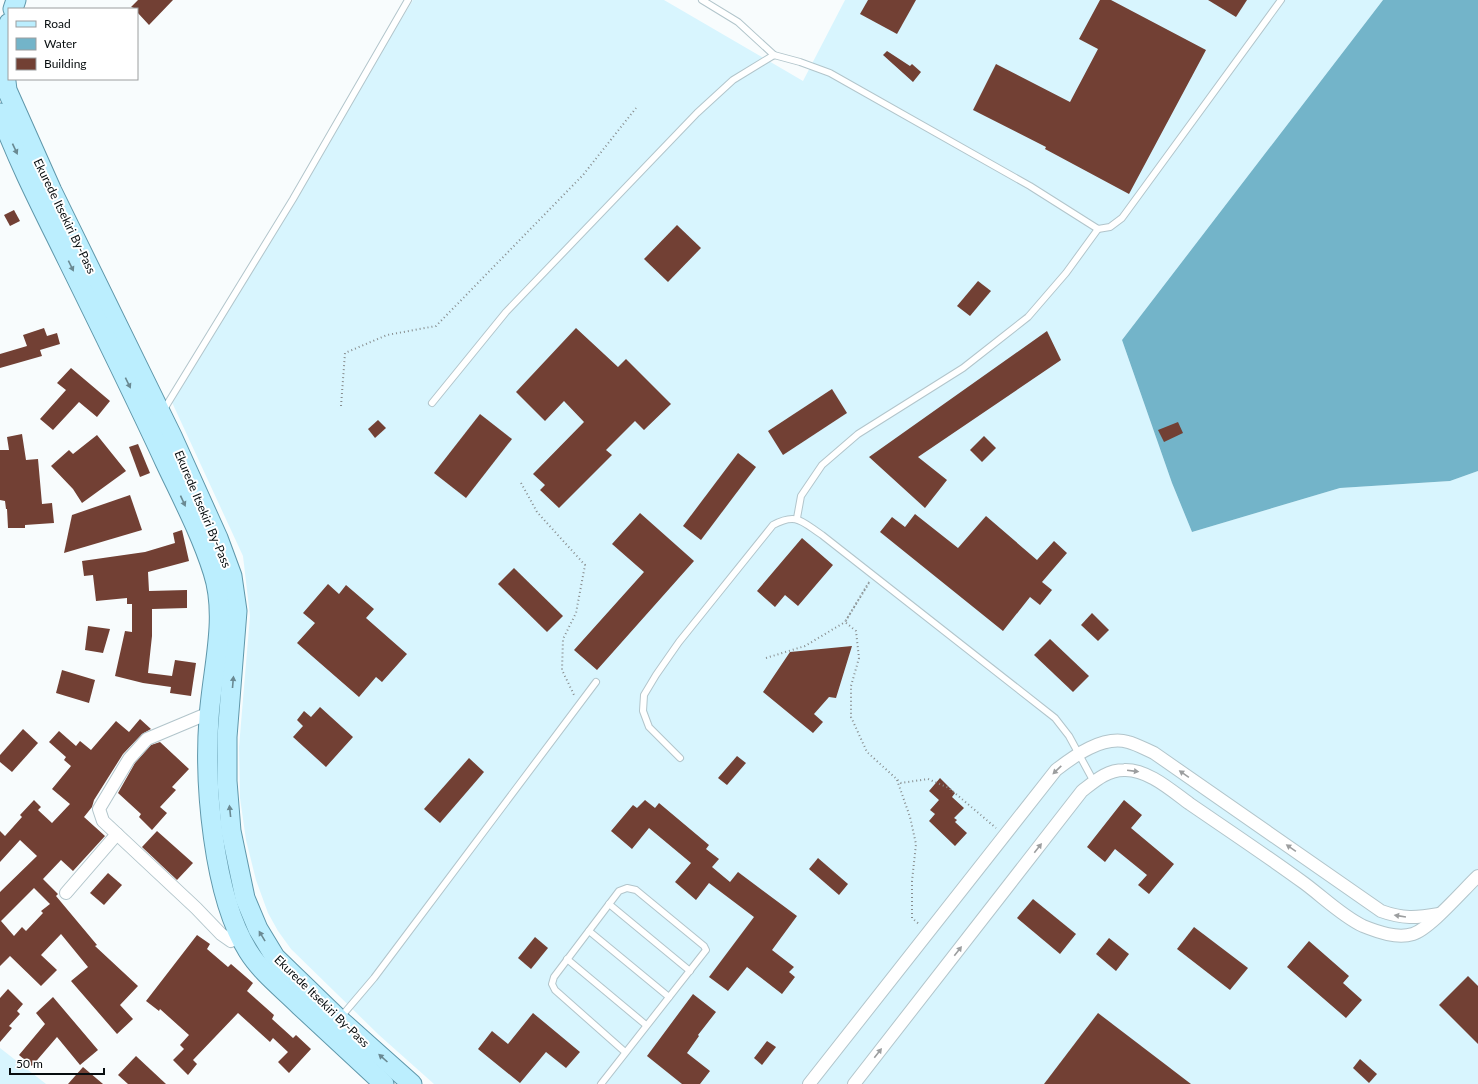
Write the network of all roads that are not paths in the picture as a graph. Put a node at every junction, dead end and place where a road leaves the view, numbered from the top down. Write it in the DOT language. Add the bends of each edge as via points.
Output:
graph roads {
  1 [pos="408,0"];
  2 [pos="702,0"];
  3 [pos="1281,0"];
  4 [pos="7,21"];
  5 [pos="774,55"];
  6 [pos="0,113"];
  7 [pos="1098,229"];
  8 [pos="432,403"];
  9 [pos="161,414"];
  10 [pos="796,518"];
  11 [pos="596,682"];
  12 [pos="209,713"];
  13 [pos="1078,753"];
  14 [pos="680,758"];
  15 [pos="1094,782"];
  16 [pos="117,834"];
  17 [pos="1478,876"];
  18 [pos="66,893"];
  19 [pos="609,904"];
  20 [pos="1439,914"];
  21 [pos="589,931"];
  22 [pos="240,935"];
  23 [pos="568,959"];
  24 [pos="690,971"];
  25 [pos="669,997"];
  26 [pos="339,1019"];
  27 [pos="646,1026"];
  28 [pos="625,1052"];
  29 [pos="384,1084"];
  30 [pos="412,1084"];
  31 [pos="600,1084"];
  32 [pos="809,1084"];
  33 [pos="854,1084"];
  1 -- 9 [label="lane" via="294,199"];
  2 -- 5 [label="lane" via="738,22"];
  3 -- 7 [label="lane" via="1122,218 1110,227"];
  4 -- 9 [label="main road, Ekurede Itsekiri By-Pass" via="4,65 7,90 32,148"];
  5 -- 7 [label="lane" via="830,73 1030,186"];
  5 -- 8 [label="lane" via="733,80 697,113 506,312"];
  6 -- 12 [label="main road, Ekurede Itsekiri By-Pass, one-way" via="35,194 200,537 214,574 220,609"];
  7 -- 10 [label="lane" via="1066,273 1028,317 963,368 858,434 822,466 801,496"];
  26 -- 9 [label="main road, Ekurede Itsekiri By-Pass, one-way" via="275,957 258,929 245,898 232,831 227,781 227,737 236,618 232,576 218,538"];
  10 -- 13 [label="lane" via="822,535 1055,718"];
  10 -- 14 [label="lane" via="786,518 773,524 679,642 644,695 643,711 649,727"];
  11 -- 26 [label="lane" via="374,978"];
  12 -- 16 [label="street" via="147,739 129,759 99,809 103,821"];
  12 -- 22 [label="main road, Ekurede Itsekiri By-Pass" via="208,775 217,858 226,900"];
  13 -- 15 [label="lane"];
  20 -- 13 [label="street, one-way" via="1418,918 1398,917 1381,911 1154,753 1126,741 1103,742"];
  13 -- 32 [label="street, one-way" via="1056,770"];
  15 -- 20 [label="street, one-way" via="1104,774 1124,770 1141,772 1171,790 1305,884 1332,906 1382,934 1414,934"];
  33 -- 15 [label="street, one-way" via="1082,791"];
  16 -- 18 [label="street"];
  16 -- 22 [label="street" via="221,934 231,941"];
  17 -- 20 [label="street"];
  19 -- 21 [label="lane"];
  19 -- 24 [label="lane"];
  19 -- 24 [label="lane" via="622,889 632,888 704,946 705,953"];
  21 -- 23 [label="lane"];
  21 -- 25 [label="lane"];
  22 -- 29 [label="main road, Ekurede Itsekiri By-Pass" via="249,952 278,985"];
  23 -- 27 [label="lane"];
  23 -- 28 [label="lane" via="554,977 553,986"];
  24 -- 25 [label="lane"];
  25 -- 27 [label="lane"];
  30 -- 26 [label="main road, Ekurede Itsekiri By-Pass, one-way"];
  27 -- 28 [label="lane"];
  28 -- 31 [label="lane"];
}
